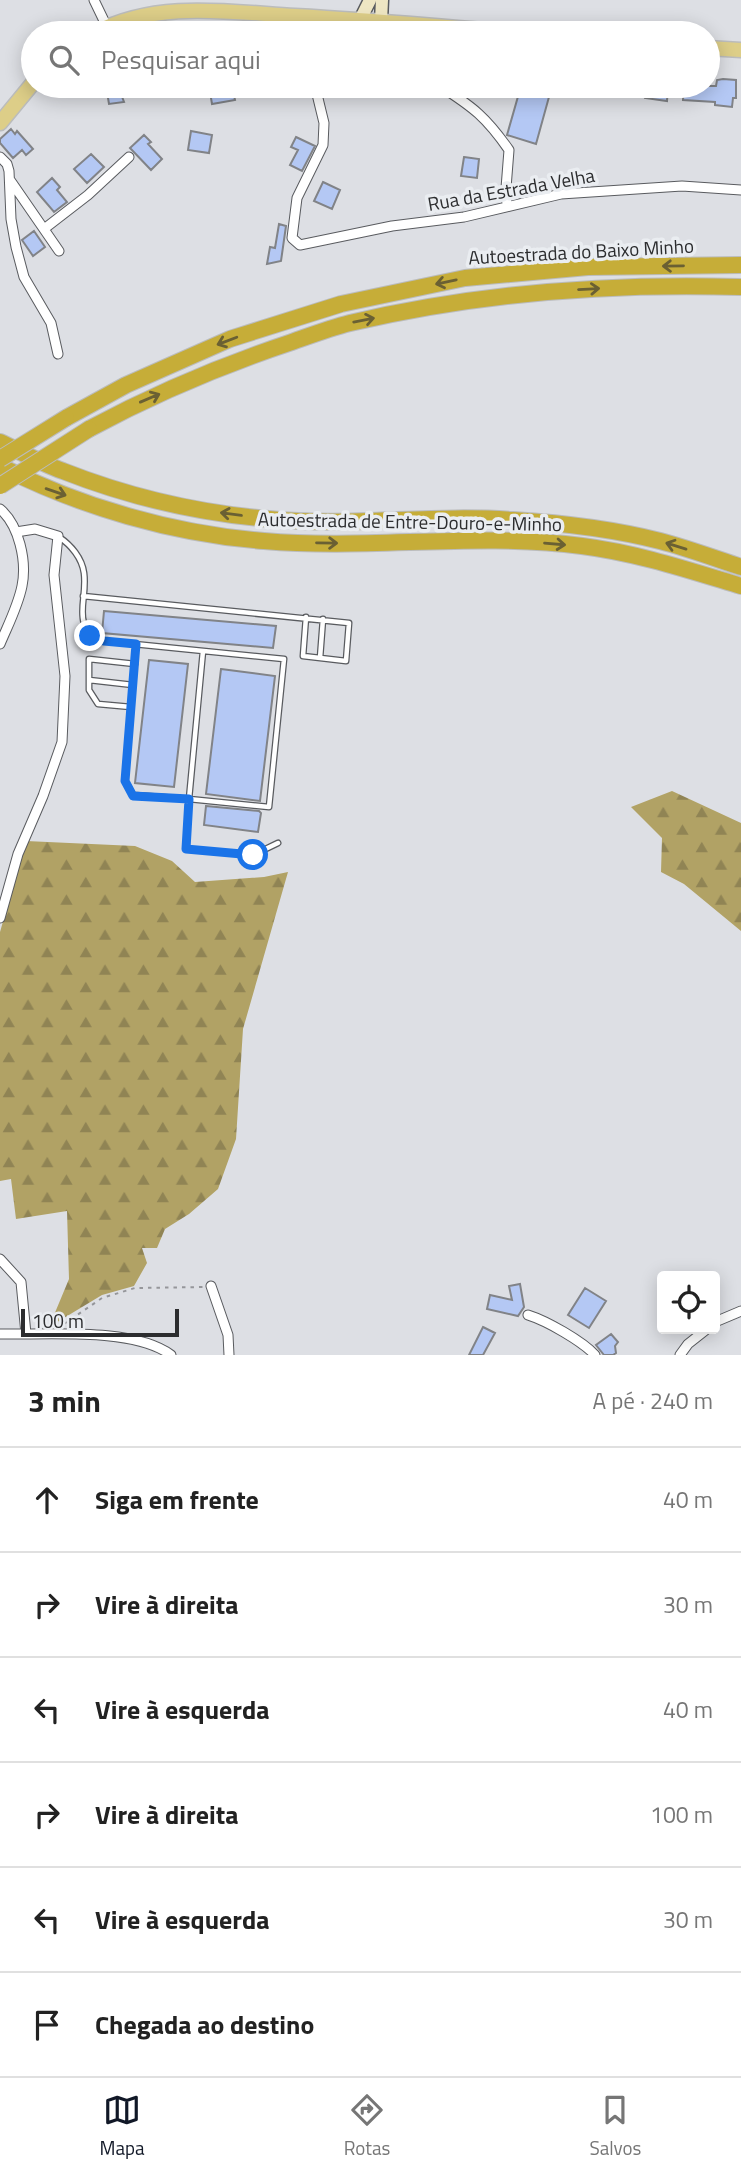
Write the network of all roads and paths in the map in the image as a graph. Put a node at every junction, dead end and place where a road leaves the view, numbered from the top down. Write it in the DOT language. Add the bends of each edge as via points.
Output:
graph roads {
  1 [pos="94,0"];
  2 [pos="370,0"];
  3 [pos="382,0"];
  4 [pos="99,21"];
  5 [pos="132,21"];
  6 [pos="310,21"];
  7 [pos="369,21"];
  8 [pos="372,21"];
  9 [pos="720,49"];
  10 [pos="741,50"];
  11 [pos="21,98"];
  12 [pos="319,98"];
  13 [pos="459,98"];
  14 [pos="0,123"];
  15 [pos="0,157"];
  16 [pos="129,157"];
  17 [pos="10,180"];
  18 [pos="741,190"];
  19 [pos="507,206"];
  20 [pos="44,229"];
  21 [pos="59,251"];
  22 [pos="741,265"];
  23 [pos="741,287"];
  24 [pos="58,354"];
  25 [pos="0,442"];
  26 [pos="0,459"];
  27 [pos="0,466"];
  28 [pos="0,486"];
  29 [pos="0,509"];
  30 [pos="16,532"];
  31 [pos="58,536"];
  32 [pos="741,567"];
  33 [pos="741,586"];
  34 [pos="83,596"];
  35 [pos="306,617"];
  36 [pos="323,619"];
  37 [pos="0,644"];
  38 [pos="136,644"];
  39 [pos="203,651"];
  40 [pos="320,658"];
  41 [pos="135,664"];
  42 [pos="89,680"];
  43 [pos="133,684"];
  44 [pos="131,707"];
  45 [pos="189,799"];
  46 [pos="278,843"];
  47 [pos="0,918"];
  48 [pos="0,1259"];
  49 [pos="211,1286"];
  50 [pos="741,1311"];
  51 [pos="528,1315"];
  52 [pos="720,1320"];
  53 [pos="0,1334"];
  54 [pos="26,1334"];
  55 [pos="48,1334"];
  56 [pos="700,1334"];
  57 [pos="171,1355"];
  58 [pos="229,1355"];
  59 [pos="595,1355"];
  60 [pos="680,1355"];
  1 -- 4 [label="street"];
  2 -- 7 [label="street"];
  3 -- 8 [label="street"];
  5 -- 6 [label="main road" via="191,11"];
  9 -- 10 [label="main road"];
  11 -- 14 [label="main road"];
  12 -- 19 [label="street, Rua da Estrada Velha" via="323,145 298,198 292,238 300,245"];
  13 -- 19 [label="street" via="483,116 509,150"];
  15 -- 17 [label="street" via="7,164"];
  16 -- 20 [label="street"];
  17 -- 20 [label="street"];
  17 -- 24 [label="street" via="11,219 24,277 51,323"];
  18 -- 19 [label="street, Rua da Estrada Velha" via="682,186 620,189 561,194"];
  20 -- 21 [label="street"];
  22 -- 26 [label="highway, Autoestrada do Baixo Minho, one-way, bridge" via="588,267 465,278 341,304 230,340 126,385"];
  28 -- 23 [label="highway, Autoestrada do Baixo Minho, one-way, bridge" via="138,403 240,359 348,323 470,299 587,288"];
  32 -- 25 [label="highway, Autoestrada de Entre-Douro-e-Minho, one-way" via="659,541 588,527 512,520 270,519 197,510 124,493 61,471"];
  27 -- 33 [label="highway, Autoestrada de Entre-Douro-e-Minho, one-way" via="38,486 189,530 264,541 511,540 582,546 647,557"];
  29 -- 30 [label="street"];
  30 -- 31 [label="street" via="35,529"];
  30 -- 37 [label="street" via="23,584"];
  31 -- 34 [label="lane" via="79,558 84,572"];
  31 -- 47 [label="street" via="54,575 65,676 62,742 18,854"];
  34 -- 35 [label="lane"];
  34 -- 38 [label="lane" via="82,623 90,636"];
  35 -- 36 [label="lane"];
  35 -- 40 [label="lane" via="303,656"];
  36 -- 40 [label="lane"];
  36 -- 40 [label="lane" via="349,623 346,662"];
  38 -- 39 [label="lane"];
  38 -- 41 [label="lane"];
  39 -- 45 [label="lane"];
  39 -- 45 [label="lane" via="284,659 283,673 270,807"];
  41 -- 42 [label="lane" via="89,659"];
  41 -- 43 [label="lane"];
  42 -- 43 [label="lane"];
  42 -- 44 [label="lane" via="89,690 99,704"];
  43 -- 44 [label="lane"];
  44 -- 45 [label="lane" via="125,781 133,796"];
  45 -- 46 [label="lane" via="186,849 253,855"];
  48 -- 54 [label="street" via="21,1282"];
  49 -- 55 [label="path" via="135,1289 102,1298"];
  49 -- 58 [label="street" via="228,1335"];
  50 -- 52 [label="street"];
  51 -- 59 [label="street"];
  53 -- 54 [label="street"];
  54 -- 55 [label="street"];
  55 -- 57 [label="street" via="137,1340"];
  56 -- 60 [label="street"];
}
